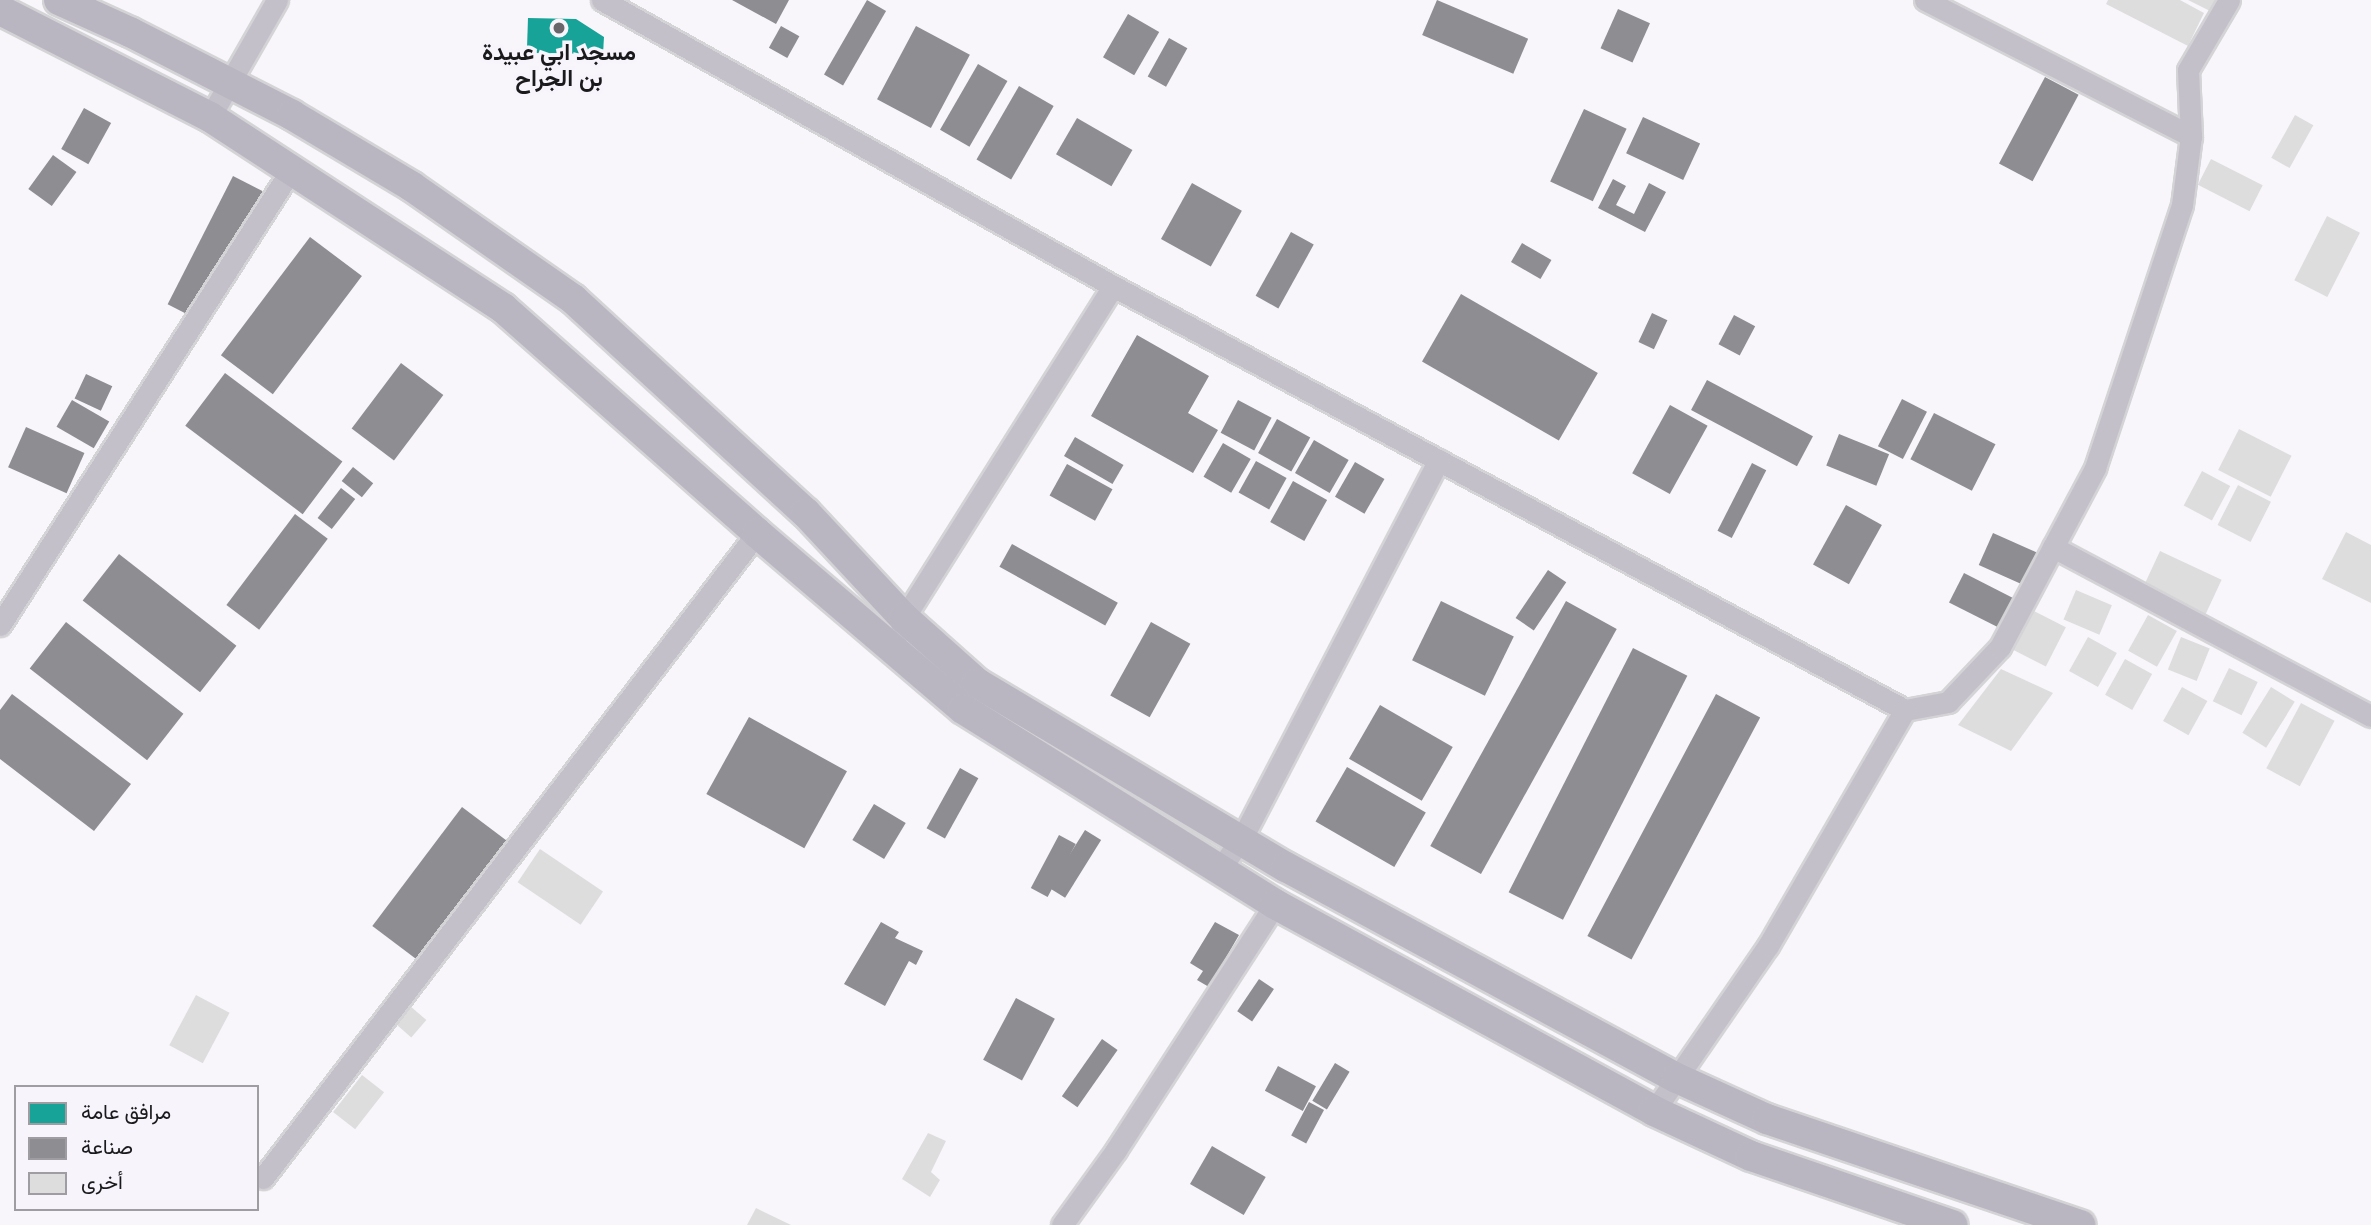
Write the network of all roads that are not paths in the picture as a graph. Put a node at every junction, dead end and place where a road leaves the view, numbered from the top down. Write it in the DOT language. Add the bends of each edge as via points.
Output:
graph roads {
  1 [pos="59,0"];
  2 [pos="278,0"];
  3 [pos="602,0"];
  4 [pos="1925,0"];
  5 [pos="2229,0"];
  6 [pos="0,10"];
  7 [pos="230,84"];
  8 [pos="210,117"];
  9 [pos="2191,136"];
  10 [pos="291,170"];
  11 [pos="1113,286"];
  12 [pos="1438,460"];
  13 [pos="757,533"];
  14 [pos="2053,547"];
  15 [pos="904,618"];
  16 [pos="0,625"];
  17 [pos="895,649"];
  18 [pos="1905,710"];
  19 [pos="2371,716"];
  20 [pos="1242,838"];
  21 [pos="1220,869"];
  22 [pos="1275,904"];
  23 [pos="1677,1078"];
  24 [pos="1654,1111"];
  25 [pos="1767,1119"];
  26 [pos="1751,1156"];
  27 [pos="263,1178"];
  28 [pos="1062,1225"];
  29 [pos="1952,1225"];
  30 [pos="2081,1225"];
  1 -- 7 [label="main road"];
  2 -- 7 [label="street"];
  3 -- 11 [label="street"];
  4 -- 9 [label="street"];
  5 -- 9 [label="street" via="2188,69"];
  6 -- 8 [label="main road"];
  7 -- 8 [label="street"];
  7 -- 15 [label="main road" via="411,186 573,299 806,513"];
  8 -- 10 [label="main road"];
  9 -- 14 [label="street" via="2182,205 2095,468"];
  10 -- 13 [label="main road" via="503,308"];
  10 -- 16 [label="street"];
  11 -- 12 [label="street"];
  11 -- 15 [label="street"];
  12 -- 18 [label="street"];
  12 -- 20 [label="street"];
  13 -- 17 [label="main road"];
  13 -- 27 [label="street"];
  14 -- 18 [label="street" via="2000,647 1948,702"];
  14 -- 19 [label="street"];
  15 -- 17 [label="street"];
  15 -- 20 [label="main road" via="977,683"];
  17 -- 21 [label="main road" via="963,709"];
  18 -- 23 [label="street" via="1768,946"];
  20 -- 21 [label="street"];
  20 -- 23 [label="main road" via="1286,867"];
  21 -- 22 [label="main road"];
  22 -- 24 [label="main road"];
  22 -- 28 [label="street" via="1116,1150"];
  23 -- 24 [label="street"];
  23 -- 25 [label="main road"];
  24 -- 26 [label="main road"];
  25 -- 26 [label="main road"];
  25 -- 30 [label="main road"];
  26 -- 29 [label="main road"];
}
